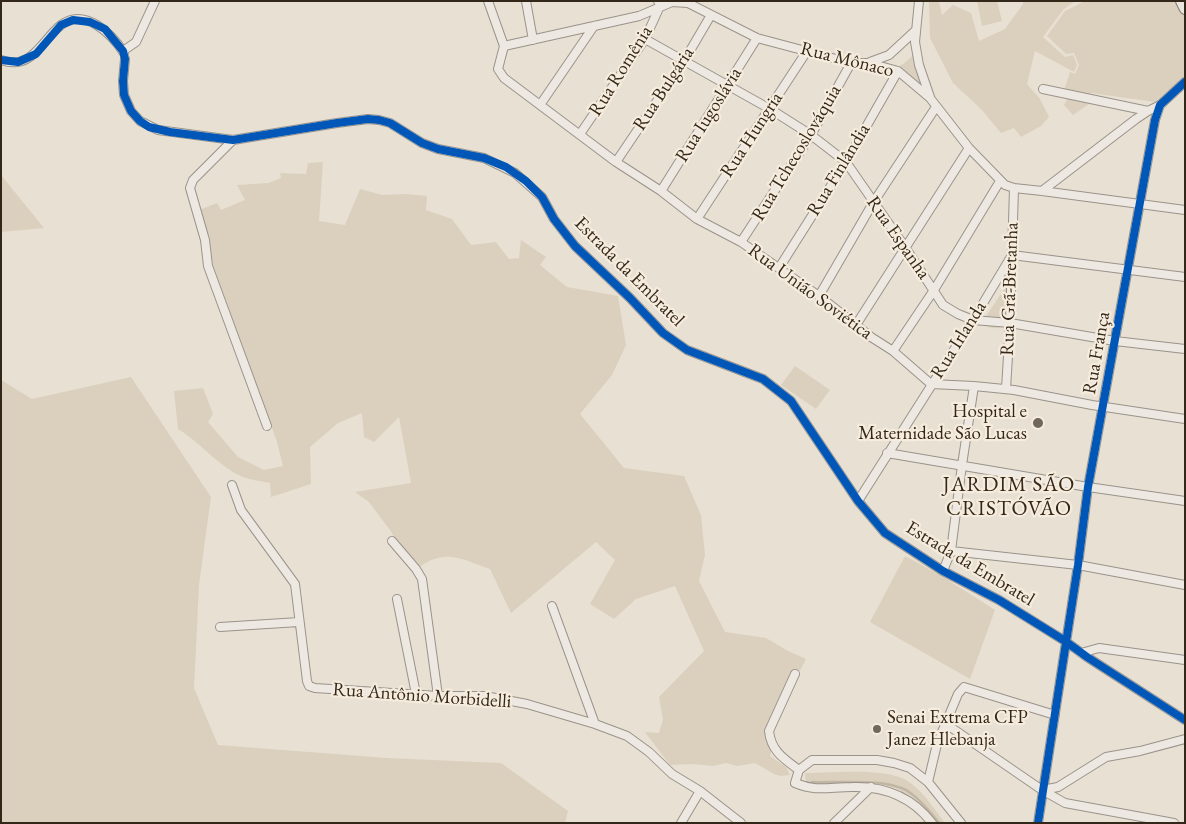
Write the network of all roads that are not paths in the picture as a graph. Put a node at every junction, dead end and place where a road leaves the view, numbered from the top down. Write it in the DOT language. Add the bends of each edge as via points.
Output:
graph roads {
  1 [pos="155,1"];
  2 [pos="488,1"];
  3 [pos="526,1"];
  4 [pos="919,1"];
  5 [pos="1181,1"];
  6 [pos="659,4"];
  7 [pos="1185,9"];
  8 [pos="711,15"];
  9 [pos="594,26"];
  10 [pos="915,31"];
  11 [pos="644,38"];
  12 [pos="757,38"];
  13 [pos="533,40"];
  14 [pos="504,46"];
  15 [pos="806,51"];
  16 [pos="124,55"];
  17 [pos="1,60"];
  18 [pos="684,62"];
  19 [pos="851,63"];
  20 [pos="869,63"];
  21 [pos="898,71"];
  22 [pos="1185,82"];
  23 [pos="728,86"];
  24 [pos="1043,89"];
  25 [pos="930,98"];
  26 [pos="540,105"];
  27 [pos="1160,105"];
  28 [pos="936,107"];
  29 [pos="770,109"];
  30 [pos="1148,111"];
  31 [pos="580,134"];
  32 [pos="811,135"];
  33 [pos="233,140"];
  34 [pos="968,148"];
  35 [pos="616,162"];
  36 [pos="846,162"];
  37 [pos="1000,181"];
  38 [pos="1014,188"];
  39 [pos="661,191"];
  40 [pos="1042,191"];
  41 [pos="873,203"];
  42 [pos="1140,204"];
  43 [pos="1185,210"];
  44 [pos="697,220"];
  45 [pos="741,242"];
  46 [pos="905,247"];
  47 [pos="1012,256"];
  48 [pos="779,268"];
  49 [pos="1129,270"];
  50 [pos="1185,277"];
  51 [pos="934,290"];
  52 [pos="819,296"];
  53 [pos="973,320"];
  54 [pos="1010,323"];
  55 [pos="856,324"];
  56 [pos="1115,341"];
  57 [pos="1185,349"];
  58 [pos="893,351"];
  59 [pos="932,384"];
  60 [pos="974,386"];
  61 [pos="1006,389"];
  62 [pos="1104,406"];
  63 [pos="1185,419"];
  64 [pos="268,426"];
  65 [pos="887,453"];
  66 [pos="962,466"];
  67 [pos="232,485"];
  68 [pos="1088,487"];
  69 [pos="858,501"];
  70 [pos="1185,501"];
  71 [pos="392,540"];
  72 [pos="951,552"];
  73 [pos="1078,565"];
  74 [pos="943,571"];
  75 [pos="1185,585"];
  76 [pos="396,599"];
  77 [pos="552,606"];
  78 [pos="299,622"];
  79 [pos="220,626"];
  80 [pos="1065,641"];
  81 [pos="1081,652"];
  82 [pos="1185,660"];
  83 [pos="795,674"];
  84 [pos="416,694"];
  85 [pos="438,696"];
  86 [pos="1055,715"];
  87 [pos="1185,720"];
  88 [pos="595,724"];
  89 [pos="946,724"];
  90 [pos="1185,740"];
  91 [pos="799,770"];
  92 [pos="928,782"];
  93 [pos="871,787"];
  94 [pos="1042,790"];
  95 [pos="700,791"];
  96 [pos="1171,822"];
  97 [pos="681,823"];
  98 [pos="741,823"];
  99 [pos="834,823"];
  100 [pos="932,823"];
  101 [pos="961,823"];
  102 [pos="1038,823"];
  1 -- 16 [label="street" via="136,42"];
  2 -- 14 [label="street"];
  3 -- 13 [label="street"];
  4 -- 10 [label="street"];
  5 -- 7 [label="main road"];
  6 -- 8 [label="street, Rua Mônaco" via="688,3"];
  6 -- 9 [label="street, Rua Mônaco" via="639,16"];
  6 -- 11 [label="street, Rua Romênia"];
  8 -- 12 [label="street, Rua Mônaco"];
  8 -- 18 [label="street, Rua Bulgária"];
  9 -- 13 [label="street, Rua Mônaco"];
  9 -- 26 [label="street"];
  10 -- 20 [label="street" via="889,55"];
  10 -- 25 [label="street" via="919,65"];
  11 -- 18 [label="street, Rua Espanha"];
  11 -- 31 [label="street, Rua Romênia"];
  12 -- 15 [label="street, Rua Mônaco"];
  12 -- 23 [label="street, Rua Iugoslávia"];
  13 -- 14 [label="street, Rua Mônaco"];
  14 -- 26 [label="street, Rua União Soviética" via="498,69 504,78"];
  15 -- 19 [label="street, Rua Mônaco"];
  15 -- 29 [label="street, Rua Hungria"];
  16 -- 17 [label="street" via="105,29 90,22 73,20 62,24 36,54 18,62"];
  16 -- 33 [label="street, Estrada da Embratel" via="124,95 131,112 140,121 158,130"];
  18 -- 23 [label="street, Rua Espanha"];
  18 -- 35 [label="street, Rua Bulgária"];
  19 -- 20 [label="street, Rua Mônaco"];
  19 -- 32 [label="street, Rua Tchecoslováquia"];
  20 -- 21 [label="street, Rua Mônaco"];
  21 -- 25 [label="street, Rua Mônaco"];
  21 -- 36 [label="street, Rua Finlândia"];
  22 -- 27 [label="street"];
  23 -- 29 [label="street, Rua Espanha"];
  23 -- 39 [label="street, Rua Iugoslávia"];
  24 -- 30 [label="street"];
  25 -- 28 [label="street, Rua Mônaco"];
  26 -- 31 [label="street, Rua União Soviética"];
  27 -- 30 [label="street"];
  27 -- 42 [label="street, Rua França"];
  28 -- 34 [label="street, Rua Mônaco"];
  28 -- 41 [label="street"];
  29 -- 32 [label="street, Rua Espanha"];
  29 -- 44 [label="street, Rua Hungria"];
  30 -- 40 [label="street"];
  31 -- 35 [label="street, Rua União Soviética"];
  32 -- 36 [label="street, Rua Espanha"];
  32 -- 45 [label="street, Rua Tchecoslováquia"];
  33 -- 64 [label="street" via="193,180 190,188 208,266"];
  33 -- 69 [label="street, Estrada da Embratel" via="368,119 390,123 438,150 484,158 506,167 526,181 542,198 575,246 663,333 687,350 763,380 791,401"];
  34 -- 37 [label="street, Rua Mônaco"];
  34 -- 46 [label="street"];
  35 -- 39 [label="street, Rua União Soviética"];
  36 -- 41 [label="street, Rua Espanha"];
  36 -- 48 [label="street, Rua Finlândia"];
  37 -- 38 [label="street, Rua Mônaco"];
  37 -- 51 [label="street"];
  38 -- 40 [label="street, Rua Mônaco"];
  38 -- 47 [label="street, Rua Grã-Bretanha"];
  39 -- 44 [label="street, Rua União Soviética"];
  40 -- 42 [label="street, Rua Mônaco"];
  41 -- 46 [label="street, Rua Espanha"];
  41 -- 52 [label="street"];
  42 -- 43 [label="street, Rua Mônaco"];
  42 -- 49 [label="street, Rua França"];
  44 -- 45 [label="street, Rua União Soviética"];
  45 -- 48 [label="street, Rua União Soviética"];
  46 -- 51 [label="street, Rua Espanha"];
  46 -- 55 [label="street"];
  47 -- 49 [label="street"];
  47 -- 53 [label="street, Rua Irlanda"];
  47 -- 54 [label="street, Rua Grã-Bretanha"];
  48 -- 52 [label="street, Rua União Soviética"];
  49 -- 50 [label="street"];
  49 -- 56 [label="street, Rua França"];
  51 -- 53 [label="street, Rua Espanha" via="943,305"];
  51 -- 58 [label="street"];
  52 -- 55 [label="street, Rua União Soviética"];
  53 -- 54 [label="street, Rua Espanha"];
  53 -- 59 [label="street, Rua Irlanda"];
  54 -- 56 [label="street, Rua Espanha"];
  54 -- 61 [label="street, Rua Grã-Bretanha"];
  55 -- 58 [label="street, Rua União Soviética"];
  56 -- 57 [label="street, Rua Espanha"];
  56 -- 62 [label="street, Rua França"];
  58 -- 59 [label="street, Rua União Soviética"];
  59 -- 60 [label="street"];
  59 -- 65 [label="street, Rua Irlanda"];
  60 -- 61 [label="street"];
  60 -- 66 [label="street"];
  61 -- 62 [label="street"];
  62 -- 63 [label="street"];
  62 -- 68 [label="street, Rua França"];
  65 -- 66 [label="street"];
  65 -- 69 [label="street, Rua Irlanda"];
  66 -- 68 [label="street"];
  66 -- 72 [label="street"];
  67 -- 78 [label="street" via="241,510 295,584"];
  68 -- 70 [label="street"];
  68 -- 73 [label="street, Rua França"];
  69 -- 74 [label="street, Estrada da Embratel" via="885,533"];
  71 -- 85 [label="street" via="422,579"];
  72 -- 73 [label="street"];
  72 -- 74 [label="street"];
  73 -- 75 [label="street"];
  73 -- 80 [label="street, Rua França"];
  74 -- 80 [label="street, Estrada da Embratel" via="999,600"];
  76 -- 84 [label="street"];
  77 -- 88 [label="street"];
  78 -- 79 [label="street"];
  78 -- 84 [label="street, Rua Antônio Morbidelli" via="309,686"];
  80 -- 81 [label="street, Estrada da Embratel"];
  80 -- 86 [label="street, Rua França"];
  81 -- 82 [label="street" via="1099,648"];
  81 -- 87 [label="street, Estrada da Embratel"];
  83 -- 91 [label="street" via="769,731 777,754"];
  84 -- 85 [label="street, Rua Antônio Morbidelli"];
  85 -- 88 [label="street, Rua Antônio Morbidelli" via="485,696 527,704"];
  86 -- 89 [label="street" via="964,687"];
  86 -- 94 [label="street, Rua França"];
  88 -- 95 [label="street, Rua Antônio Morbidelli" via="627,736 672,774"];
  89 -- 92 [label="street" via="937,744"];
  89 -- 94 [label="street"];
  90 -- 94 [label="street" via="1106,757 1058,787"];
  91 -- 92 [label="street" via="812,760 877,760 910,768"];
  91 -- 93 [label="street" via="795,783 807,788"];
  92 -- 101 [label="street"];
  93 -- 99 [label="street"];
  93 -- 100 [label="street" via="912,802"];
  94 -- 96 [label="street" via="1065,803"];
  94 -- 102 [label="street, Rua França"];
  95 -- 97 [label="street"];
  95 -- 98 [label="street, Rua Antônio Morbidelli"];
}
